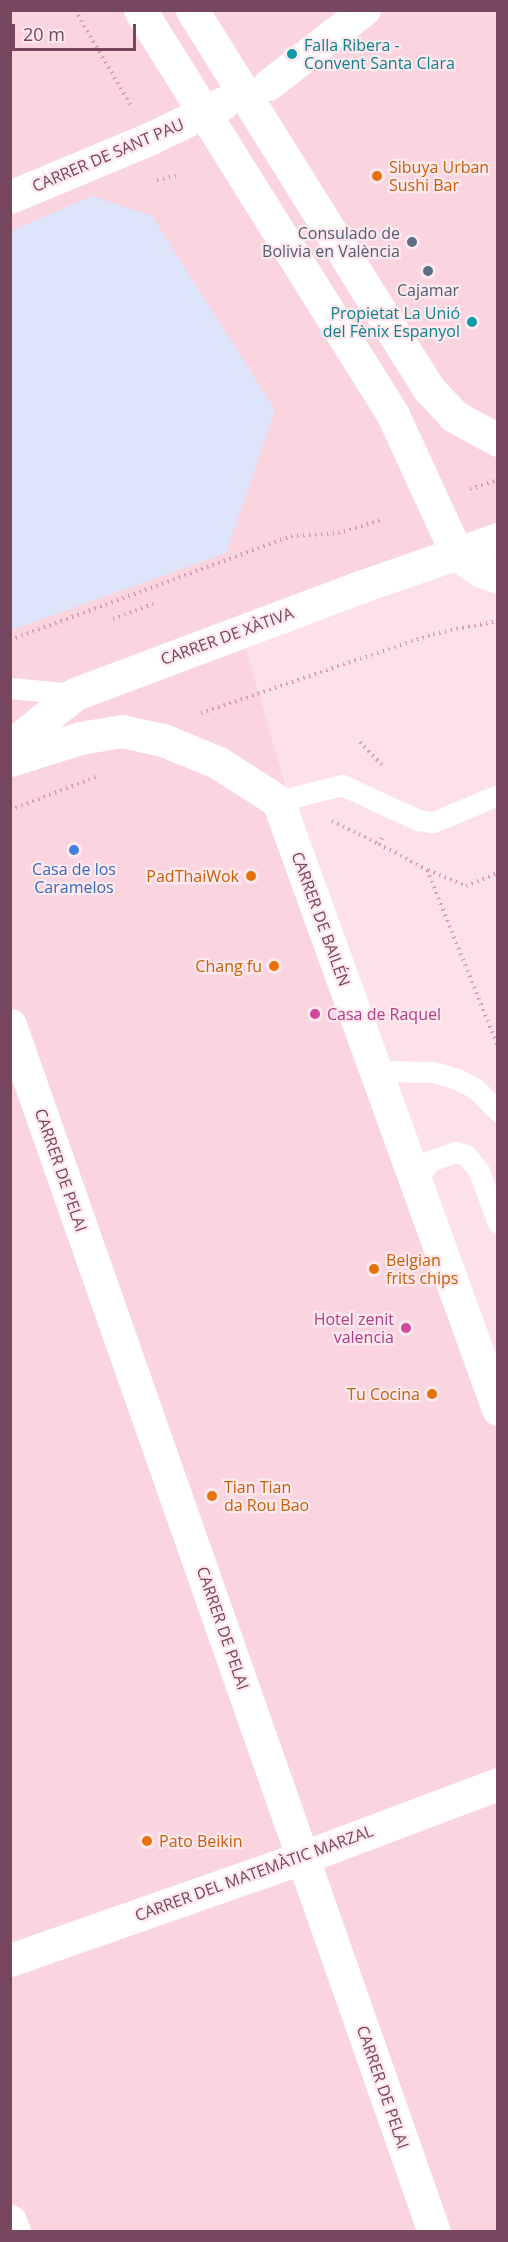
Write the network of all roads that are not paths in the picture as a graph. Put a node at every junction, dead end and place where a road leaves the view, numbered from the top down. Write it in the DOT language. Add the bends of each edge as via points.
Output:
graph roads {
  1 [pos="140,10"];
  2 [pos="192,10"];
  3 [pos="365,10"];
  4 [pos="256,89"];
  5 [pos="205,113"];
  6 [pos="10,197"];
  7 [pos="498,440"];
  8 [pos="498,539"];
  9 [pos="457,554"];
  10 [pos="498,577"];
  11 [pos="10,688"];
  12 [pos="75,694"];
  13 [pos="10,746"];
  14 [pos="10,760"];
  15 [pos="498,795"];
  16 [pos="278,801"];
  17 [pos="10,1025"];
  18 [pos="376,1071"];
  19 [pos="498,1111"];
  20 [pos="415,1182"];
  21 [pos="498,1223"];
  22 [pos="498,1409"];
  23 [pos="498,1784"];
  24 [pos="304,1857"];
  25 [pos="10,1960"];
  26 [pos="10,2221"];
  27 [pos="14,2232"];
  28 [pos="434,2232"];
  1 -- 5 [label="street"];
  2 -- 4 [label="street"];
  3 -- 4 [label="street"];
  4 -- 5 [label="street, CARRER DE SANT PAU"];
  4 -- 7 [label="street" via="428,388 454,416"];
  5 -- 6 [label="street, CARRER DE SANT PAU"];
  5 -- 9 [label="street" via="393,415"];
  8 -- 9 [label="street, CARRER DE XÀTIVA"];
  9 -- 10 [label="street" via="481,572"];
  9 -- 12 [label="street, CARRER DE XÀTIVA"];
  11 -- 12 [label="lane"];
  12 -- 13 [label="street, CARRER DE XÀTIVA"];
  14 -- 16 [label="street" via="80,738 122,731 163,740 217,762"];
  15 -- 16 [label="lane" via="433,822 418,820 342,785"];
  16 -- 18 [label="street, CARRER DE BAILÉN"];
  17 -- 24 [label="street, CARRER DE PELAI"];
  18 -- 19 [label="lane" via="433,1072 457,1079 475,1088"];
  18 -- 20 [label="street, CARRER DE BAILÉN"];
  20 -- 21 [label="lane" via="430,1161 455,1152 466,1155 479,1171"];
  20 -- 22 [label="street, CARRER DE BAILÉN"];
  23 -- 24 [label="street, CARRER DEL MATEMÀTIC MARZAL"];
  24 -- 25 [label="street, CARRER DEL MATEMÀTIC MARZAL"];
  24 -- 28 [label="street, CARRER DE PELAI"];
  26 -- 27 [label="street"];
}
